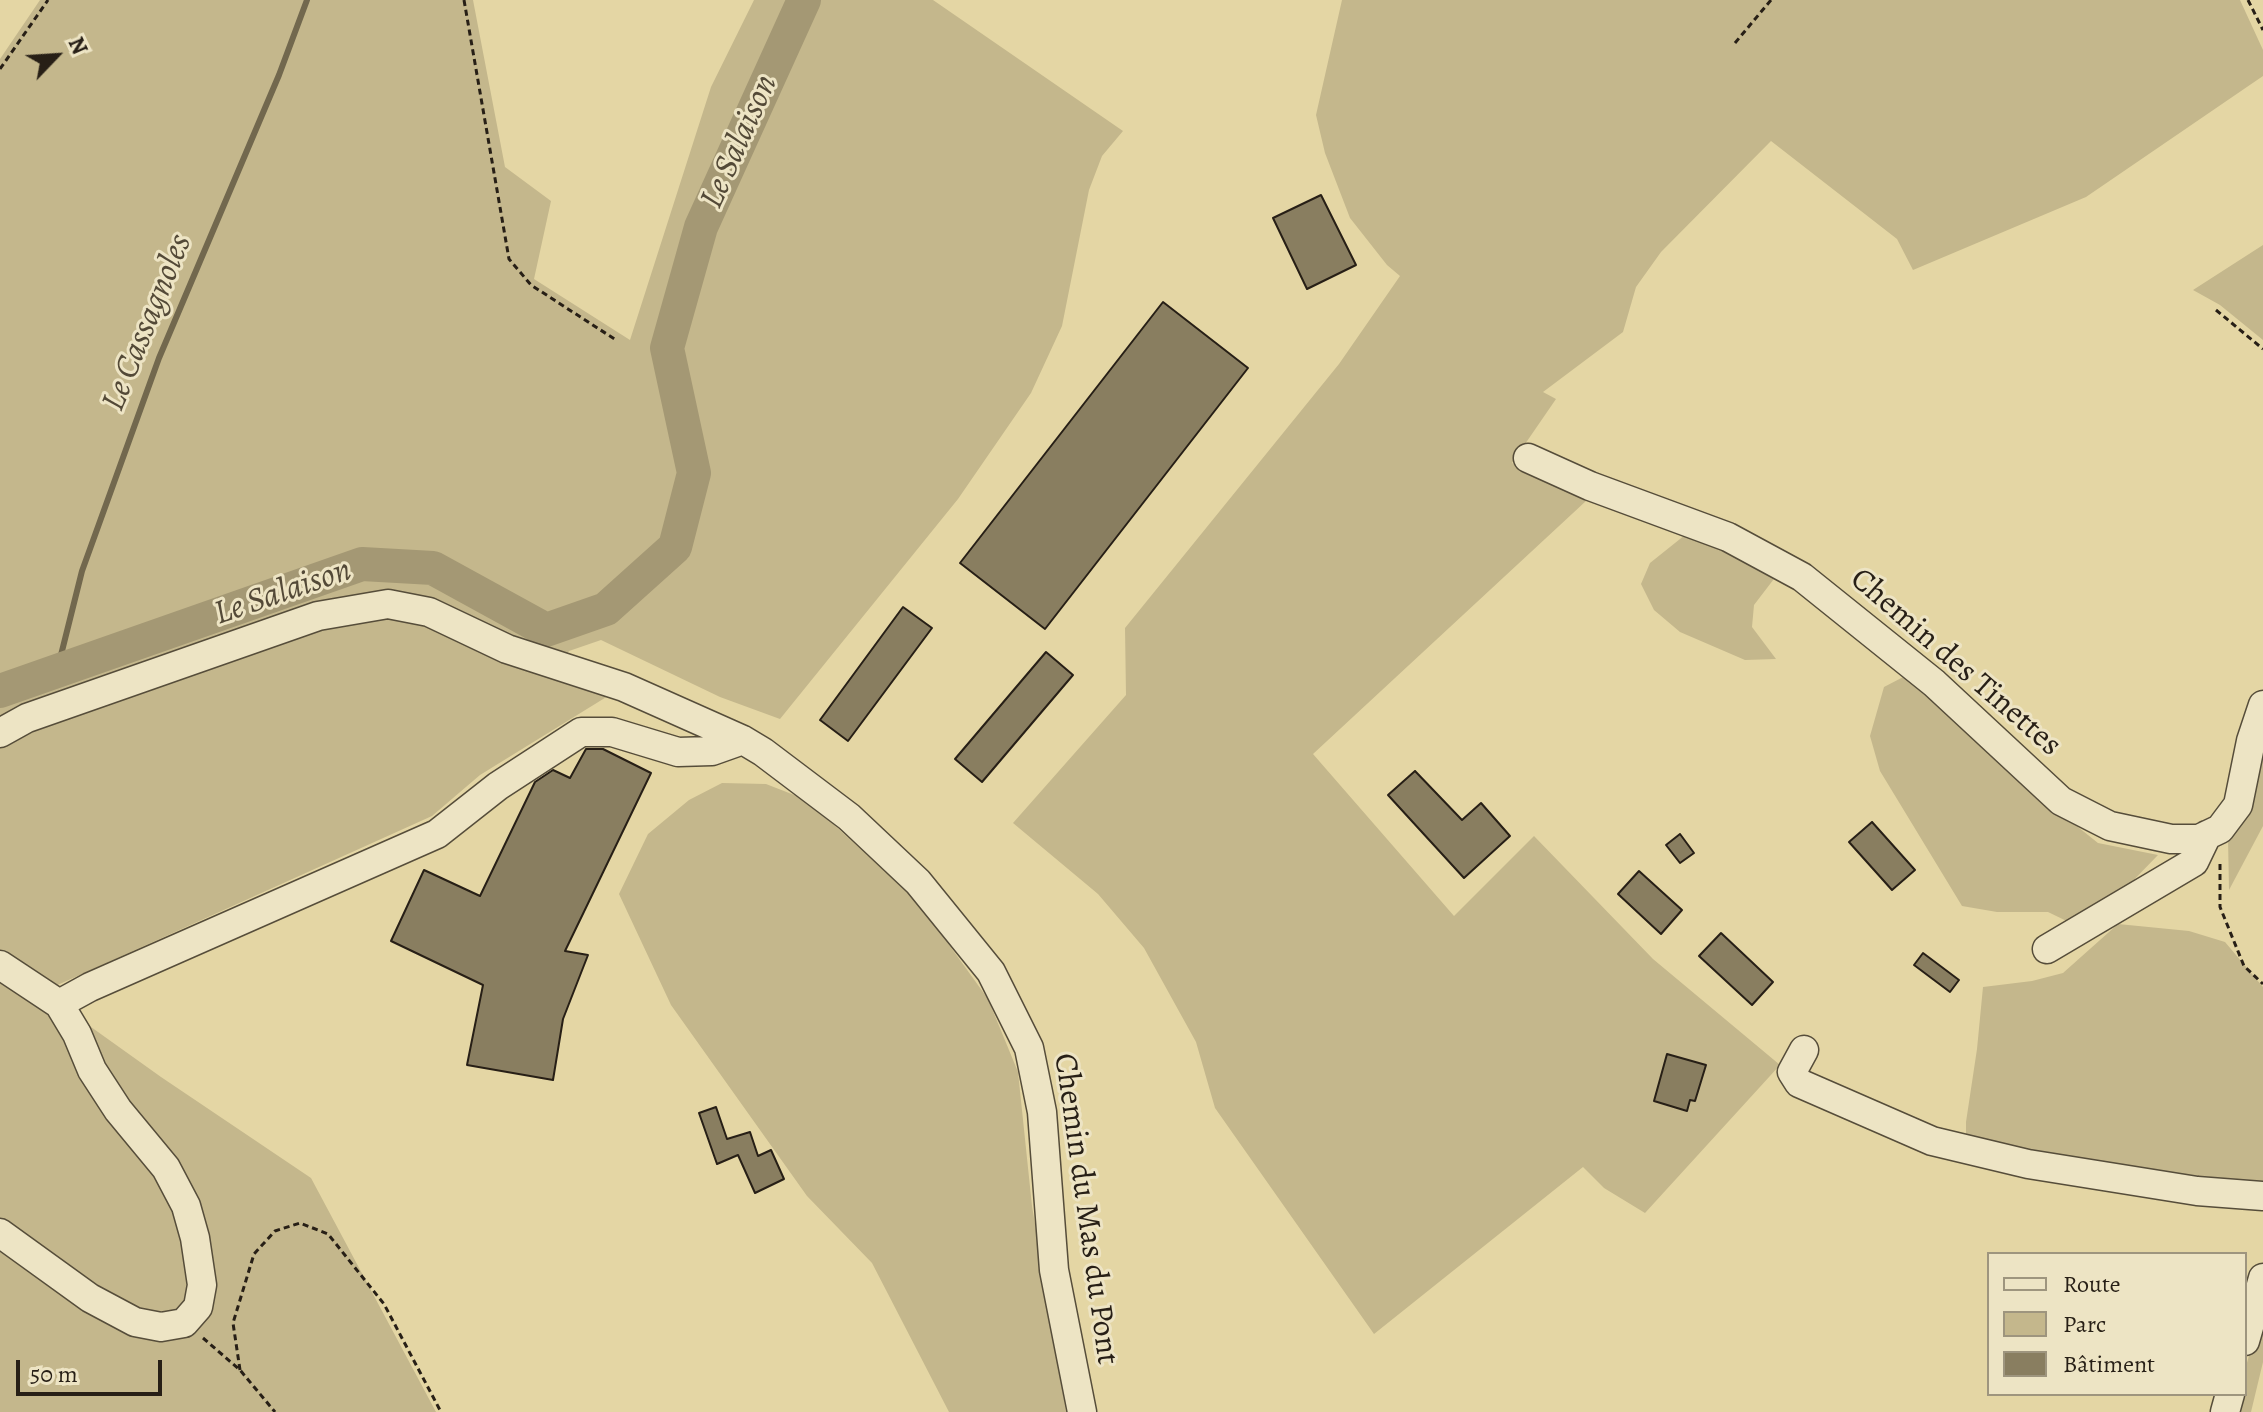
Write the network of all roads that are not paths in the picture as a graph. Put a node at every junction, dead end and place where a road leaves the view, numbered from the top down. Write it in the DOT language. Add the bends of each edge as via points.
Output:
graph roads {
  1 [pos="1528,458"];
  2 [pos="2263,705"];
  3 [pos="0,733"];
  4 [pos="743,740"];
  5 [pos="2214,832"];
  6 [pos="2047,949"];
  7 [pos="0,965"];
  8 [pos="59,1004"];
  9 [pos="1804,1050"];
  10 [pos="2263,1196"];
  11 [pos="0,1233"];
  12 [pos="2263,1278"];
  13 [pos="2247,1334"];
  14 [pos="1082,1412"];
  1 -- 5 [label="street, Chemin des Tinettes" via="1728,537 1802,577 1934,683 2061,801 2110,826 2171,839 2199,839"];
  2 -- 5 [label="street" via="2238,805"];
  3 -- 4 [label="street, Chemin du Mas du Pont" via="41,713 318,616 388,604 429,612 507,649 624,687"];
  4 -- 8 [label="street" via="712,751 678,752 612,732 581,732 437,834"];
  4 -- 14 [label="street, Chemin du Mas du Pont" via="849,817 918,882 991,972 1029,1048 1039,1099 1054,1270"];
  5 -- 6 [label="street" via="2194,862"];
  7 -- 8 [label="street"];
  8 -- 11 [label="street" via="92,1070 166,1168 186,1206 202,1285 198,1307 184,1323 161,1327 135,1322 90,1298"];
  9 -- 10 [label="street" via="1792,1072 1799,1083 1932,1141 2028,1164"];
  12 -- 13 [label="street"];
}
